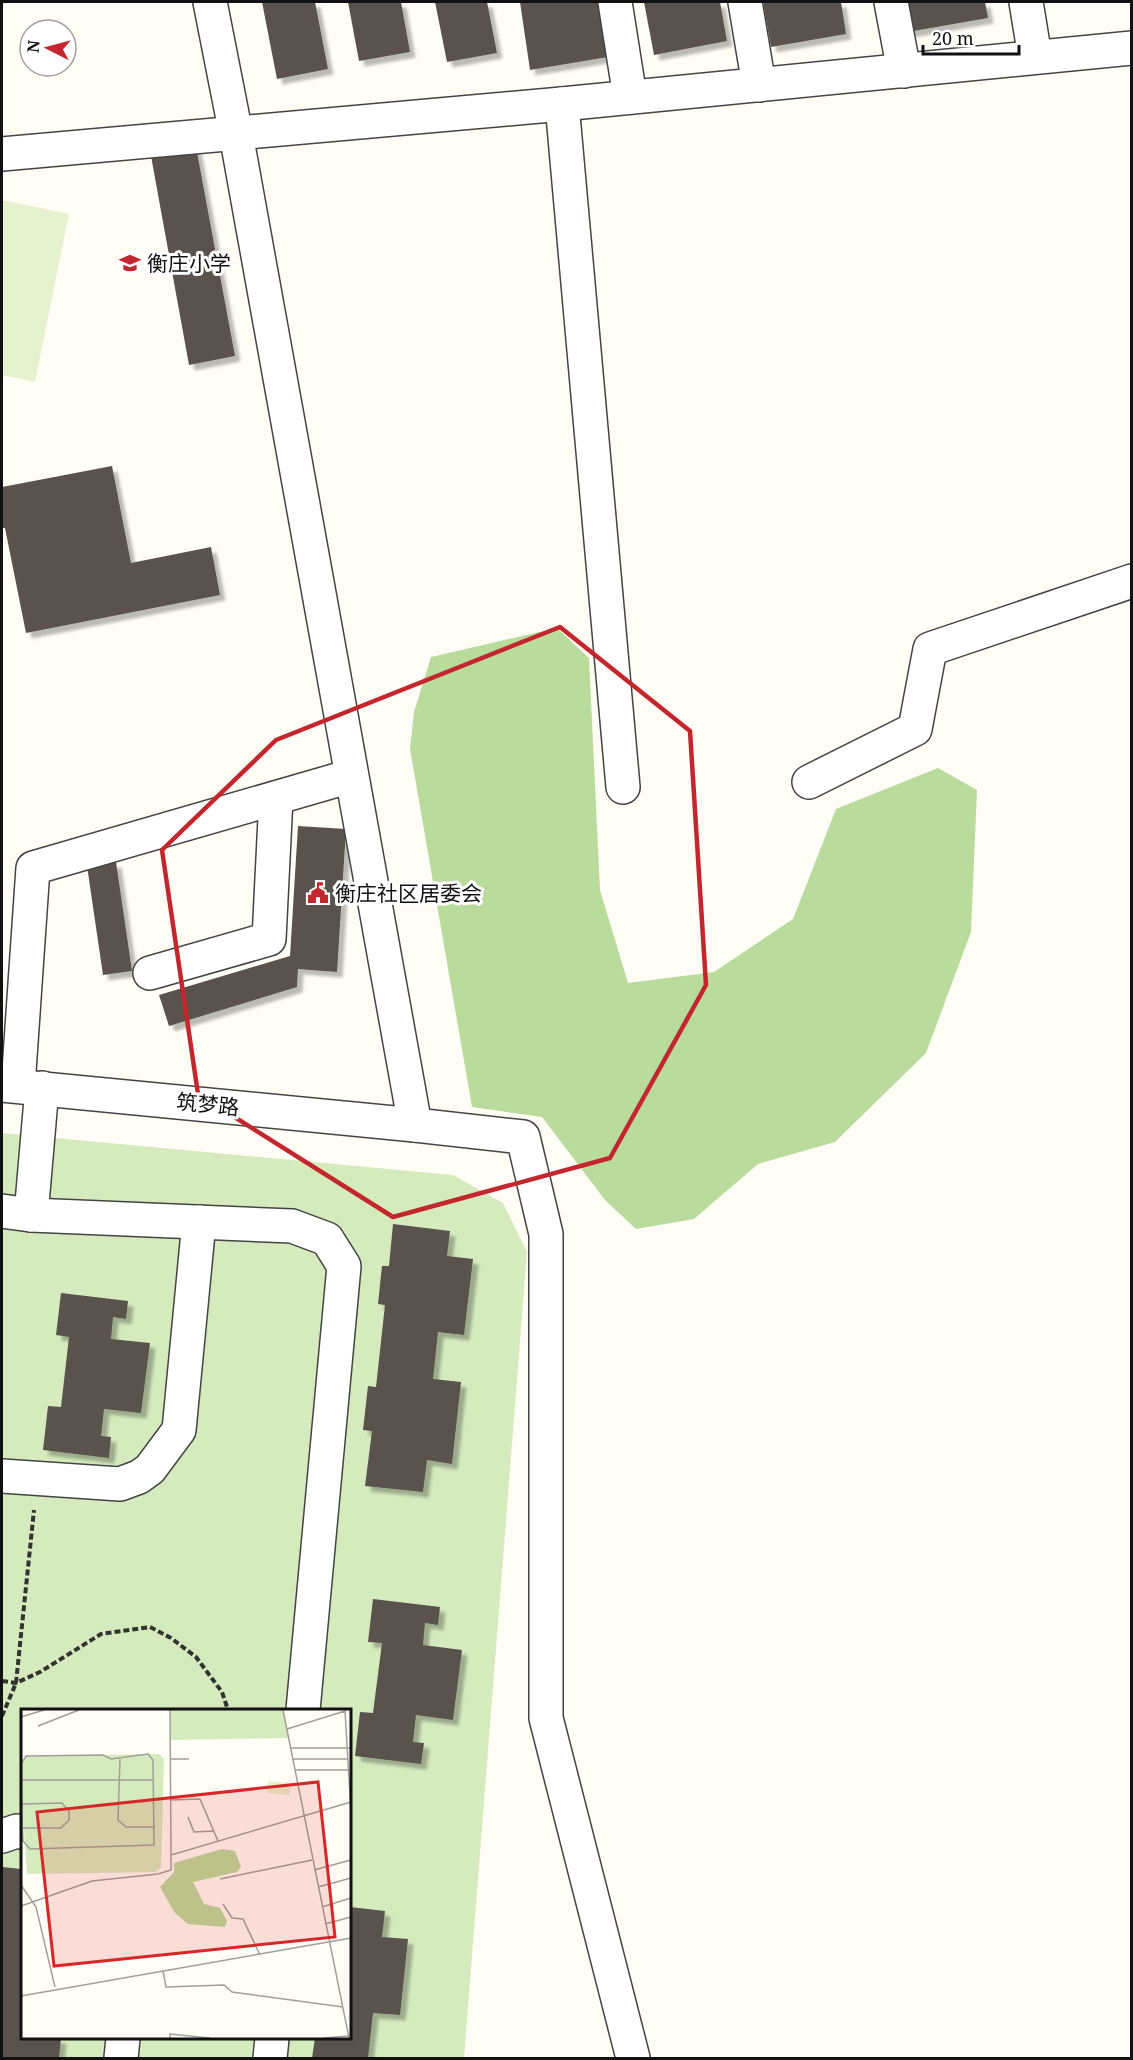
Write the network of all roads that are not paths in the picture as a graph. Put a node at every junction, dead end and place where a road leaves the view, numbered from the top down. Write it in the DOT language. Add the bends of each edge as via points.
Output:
graph roads {
  1 [pos="210,2"];
  2 [pos="615,2"];
  3 [pos="745,2"];
  4 [pos="891,2"];
  5 [pos="1026,2"];
  6 [pos="1131,48"];
  7 [pos="1035,57"];
  8 [pos="904,71"];
  9 [pos="759,85"];
  10 [pos="630,97"];
  11 [pos="562,104"];
  12 [pos="236,134"];
  13 [pos="2,154"];
  14 [pos="1131,581"];
  15 [pos="351,776"];
  16 [pos="809,782"];
  17 [pos="623,787"];
  18 [pos="276,798"];
  19 [pos="150,973"];
  20 [pos="21,1086"];
  21 [pos="415,1125"];
  22 [pos="16,1213"];
  23 [pos="199,1222"];
  24 [pos="2,1476"];
  25 [pos="303,1709"];
  26 [pos="21,1832"];
  27 [pos="2,1836"];
  28 [pos="123,2039"];
  29 [pos="272,2039"];
  30 [pos="121,2058"];
  31 [pos="270,2058"];
  32 [pos="633,2058"];
  1 -- 12 [label="street"];
  2 -- 10 [label="street"];
  3 -- 9 [label="street"];
  4 -- 8 [label="street"];
  5 -- 7 [label="street"];
  6 -- 7 [label="street"];
  7 -- 8 [label="street"];
  8 -- 9 [label="street"];
  9 -- 10 [label="street"];
  10 -- 11 [label="street"];
  11 -- 12 [label="street"];
  11 -- 17 [label="street"];
  12 -- 13 [label="street"];
  12 -- 15 [label="street"];
  14 -- 16 [label="street" via="930,649 915,729"];
  15 -- 18 [label="street"];
  15 -- 21 [label="street"];
  18 -- 19 [label="street" via="269,939"];
  18 -- 20 [label="street" via="33,868"];
  20 -- 21 [label="street, 筑梦路"];
  20 -- 22 [label="street"];
  21 -- 32 [label="street, 筑梦路" via="523,1137 526,1147 546,1234 546,1718"];
  22 -- 23 [label="street"];
  23 -- 24 [label="street" via="179,1430 150,1469 120,1484"];
  23 -- 25 [label="street" via="292,1226 327,1239 344,1266"];
  26 -- 27 [label="street"];
  28 -- 30 [label="street"];
  29 -- 31 [label="street"];
}
